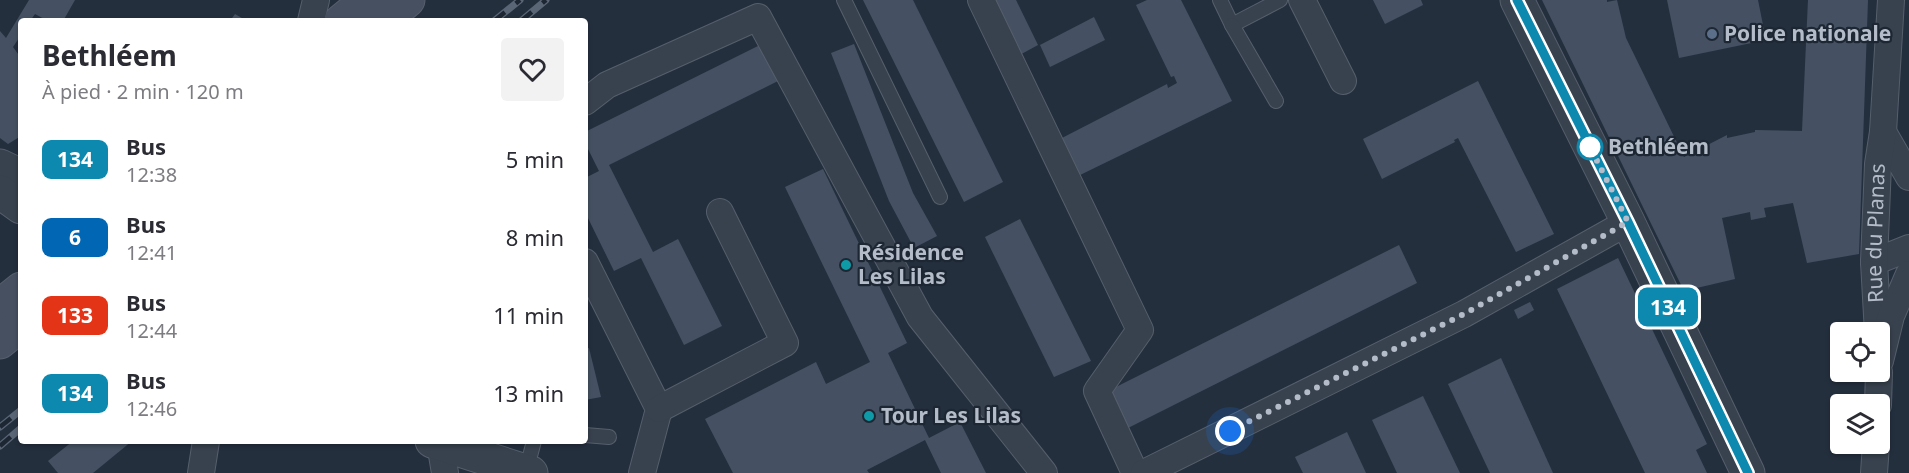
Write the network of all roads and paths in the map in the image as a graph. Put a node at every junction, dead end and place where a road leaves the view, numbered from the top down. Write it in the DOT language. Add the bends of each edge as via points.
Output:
graph roads {
  1 [pos="316,0"];
  2 [pos="367,0"];
  3 [pos="408,0"];
  4 [pos="844,0"];
  5 [pos="981,0"];
  6 [pos="1220,0"];
  7 [pos="1280,0"];
  8 [pos="1302,0"];
  9 [pos="1517,0"];
  10 [pos="1891,0"];
  11 [pos="312,18"];
  12 [pos="345,18"];
  13 [pos="387,18"];
  14 [pos="1232,25"];
  15 [pos="1343,81"];
  16 [pos="588,100"];
  17 [pos="1276,101"];
  18 [pos="1883,132"];
  19 [pos="0,166"];
  20 [pos="18,175"];
  21 [pos="1909,177"];
  22 [pos="0,192"];
  23 [pos="940,197"];
  24 [pos="18,205"];
  25 [pos="720,212"];
  26 [pos="1628,222"];
  27 [pos="1909,248"];
  28 [pos="1875,262"];
  29 [pos="588,268"];
  30 [pos="1909,274"];
  31 [pos="18,291"];
  32 [pos="0,306"];
  33 [pos="1878,322"];
  34 [pos="1890,322"];
  35 [pos="18,327"];
  36 [pos="0,342"];
  37 [pos="658,409"];
  38 [pos="588,435"];
  39 [pos="609,437"];
  40 [pos="206,444"];
  41 [pos="439,449"];
  42 [pos="1875,454"];
  43 [pos="511,465"];
  44 [pos="201,473"];
  45 [pos="642,473"];
  46 [pos="1044,473"];
  47 [pos="1135,473"];
  48 [pos="1144,473"];
  49 [pos="1748,473"];
  50 [pos="1874,473"];
  1 -- 11 [label="street"];
  2 -- 12 [label="main road"];
  3 -- 13 [label="main road"];
  4 -- 23 [label="lane"];
  5 -- 47 [label="street" via="1140,330 1097,391"];
  6 -- 14 [label="lane"];
  7 -- 14 [label="lane"];
  8 -- 15 [label="street"];
  9 -- 26 [label="street"];
  10 -- 18 [label="street, Rue du Planas"];
  14 -- 17 [label="lane"];
  16 -- 46 [label="street" via="607,86 758,17 920,317"];
  18 -- 21 [label="street, Rue du Planas"];
  18 -- 28 [label="street, Rue du Planas" via="1878,164"];
  19 -- 20 [label="street"];
  22 -- 24 [label="street"];
  25 -- 37 [label="street" via="785,343"];
  26 -- 48 [label="street" via="1464,314"];
  26 -- 49 [label="street"];
  27 -- 28 [label="street"];
  28 -- 33 [label="street, Rue du Planas"];
  29 -- 37 [label="street"];
  30 -- 34 [label="street"];
  31 -- 32 [label="main road"];
  35 -- 36 [label="main road"];
  37 -- 45 [label="street"];
  38 -- 39 [label="lane"];
  40 -- 44 [label="street"];
  41 -- 43 [label="street"];
  42 -- 50 [label="street"];
}
